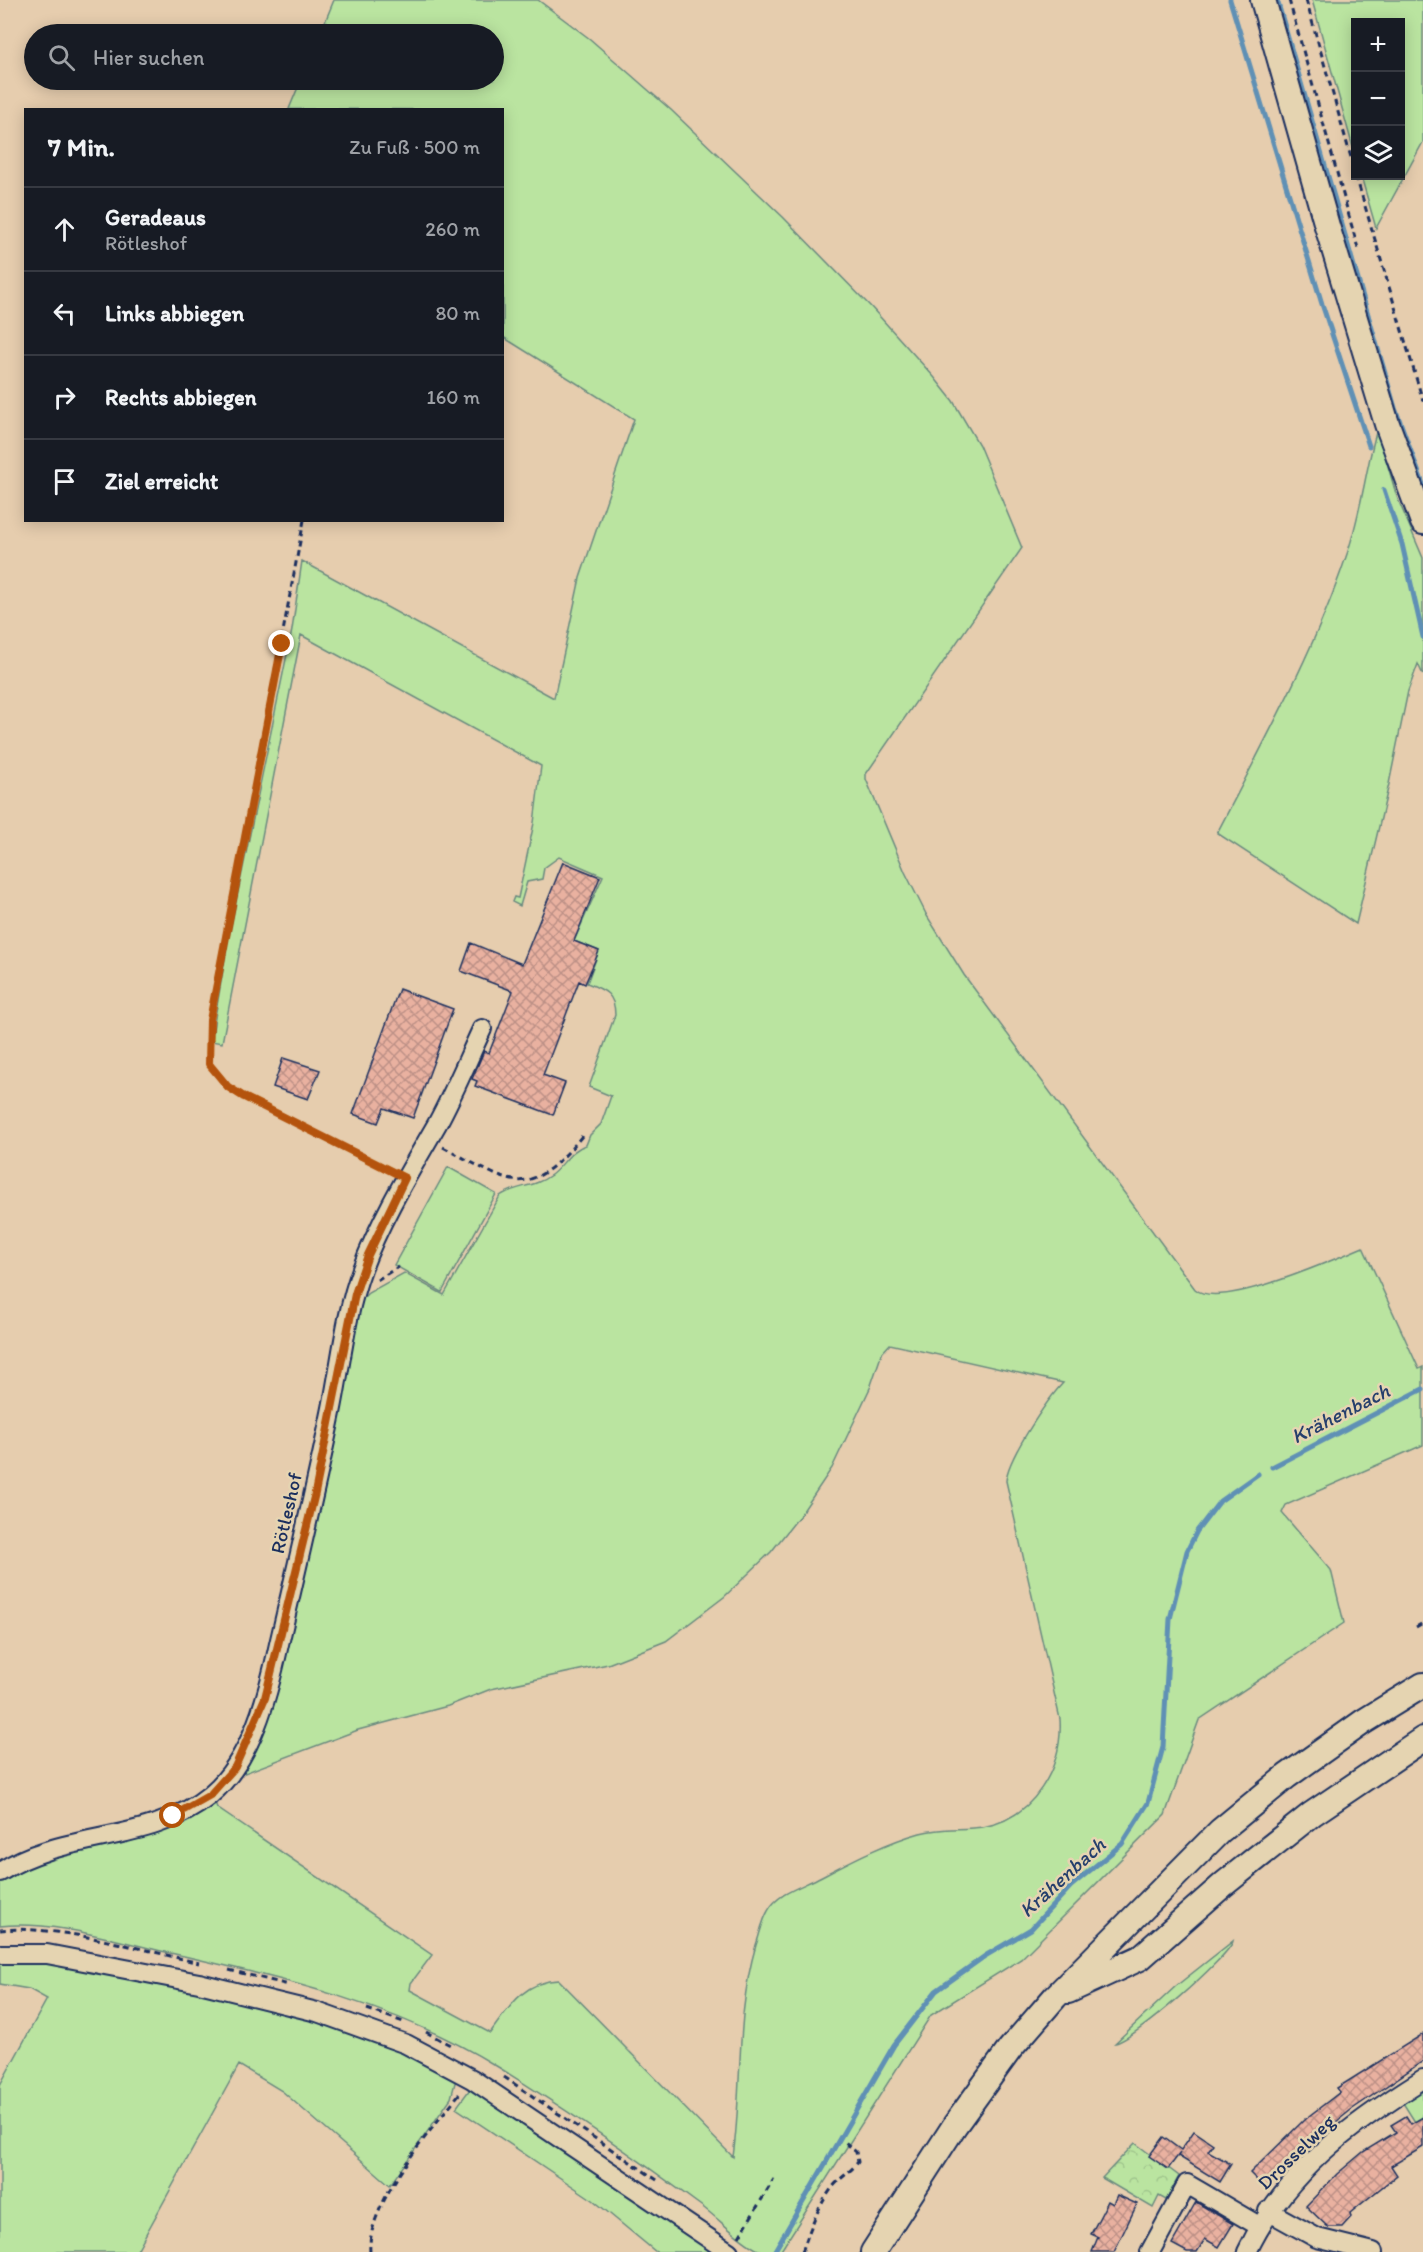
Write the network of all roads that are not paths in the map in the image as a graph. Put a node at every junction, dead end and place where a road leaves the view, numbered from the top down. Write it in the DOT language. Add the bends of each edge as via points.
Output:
graph roads {
  1 [pos="1263,0"];
  2 [pos="1423,522"];
  3 [pos="482,1029"];
  4 [pos="1423,1685"];
  5 [pos="1423,1739"];
  6 [pos="0,1872"];
  7 [pos="0,1954"];
  8 [pos="1054,1996"];
  9 [pos="1423,2079"];
  10 [pos="1264,2218"];
  11 [pos="732,2248"];
  12 [pos="873,2252"];
  13 [pos="1150,2252"];
  14 [pos="1247,2252"];
  15 [pos="1373,2252"];
  1 -- 2 [label="main road" via="1327,226 1385,415"];
  3 -- 6 [label="street, Rötleshof" via="361,1272 274,1670 235,1767 210,1795 173,1816 134,1830 50,1848"];
  4 -- 8 [label="main road" via="1344,1735 1220,1831"];
  5 -- 8 [label="main road" via="1312,1814 1140,1958"];
  7 -- 11 [label="street" via="47,1954 199,1983 317,2012 406,2044 472,2079"];
  8 -- 12 [label="main road" via="955,2125"];
  9 -- 10 [label="street, Drosselweg" via="1328,2147"];
  10 -- 13 [label="street" via="1187,2184"];
  10 -- 14 [label="street, Drosselweg"];
  10 -- 15 [label="street" via="1317,2238"];
}
